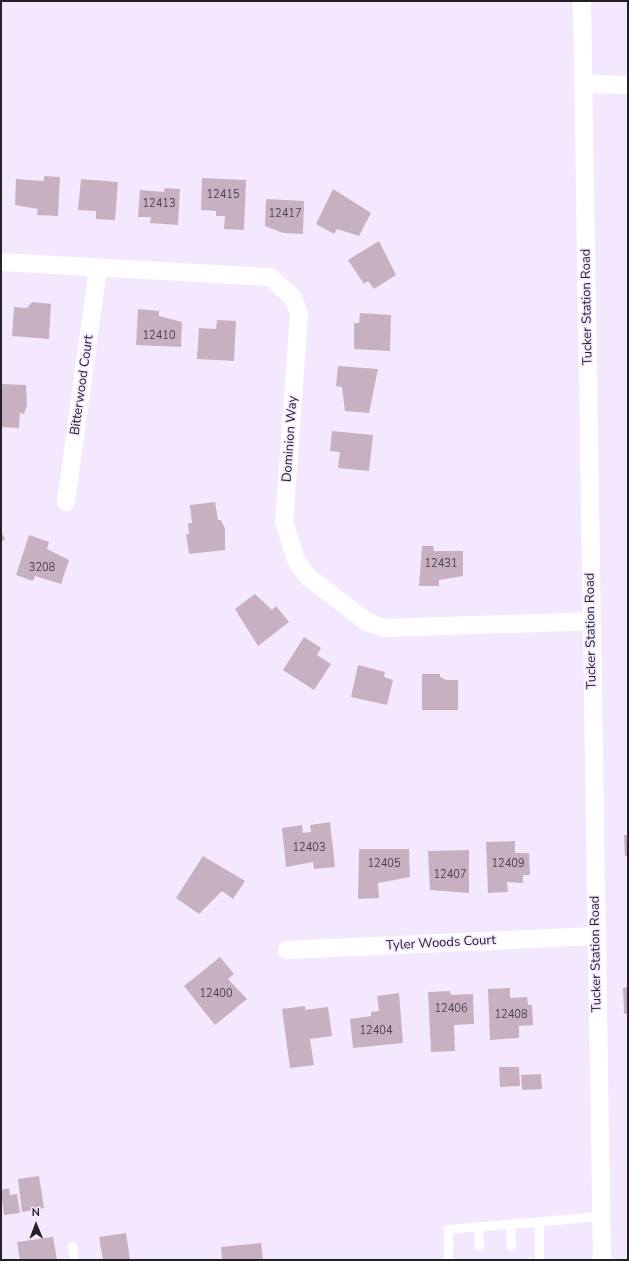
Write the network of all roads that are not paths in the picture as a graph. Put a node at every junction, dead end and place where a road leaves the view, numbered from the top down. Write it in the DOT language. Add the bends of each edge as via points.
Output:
graph roads {
  1 [pos="582,1"];
  2 [pos="583,84"];
  3 [pos="628,85"];
  4 [pos="1,262"];
  5 [pos="98,269"];
  6 [pos="66,502"];
  7 [pos="591,620"];
  8 [pos="596,936"];
  9 [pos="286,950"];
  10 [pos="600,1216"];
  11 [pos="539,1221"];
  12 [pos="510,1223"];
  13 [pos="478,1226"];
  14 [pos="72,1246"];
  15 [pos="479,1246"];
  16 [pos="511,1246"];
  17 [pos="74,1260"];
  18 [pos="448,1260"];
  19 [pos="539,1260"];
  20 [pos="602,1260"];
  1 -- 2 [label="street, Tucker Station Road"];
  2 -- 3 [label="street"];
  2 -- 7 [label="street, Tucker Station Road"];
  4 -- 5 [label="street, Dominion Way"];
  5 -- 6 [label="street, Bitterwood Court"];
  5 -- 7 [label="street, Dominion Way" via="270,277 292,298 299,314 299,332 284,522 296,560 330,595 367,622 386,628"];
  7 -- 8 [label="street, Tucker Station Road"];
  8 -- 9 [label="street, Tyler Woods Court"];
  8 -- 10 [label="street, Tucker Station Road"];
  10 -- 11 [label="lane"];
  10 -- 20 [label="street, Tucker Station Road"];
  11 -- 12 [label="lane"];
  11 -- 19 [label="lane"];
  12 -- 13 [label="lane"];
  12 -- 16 [label="lane"];
  13 -- 15 [label="lane"];
  13 -- 18 [label="lane" via="448,1229"];
  14 -- 17 [label="lane"];
}
